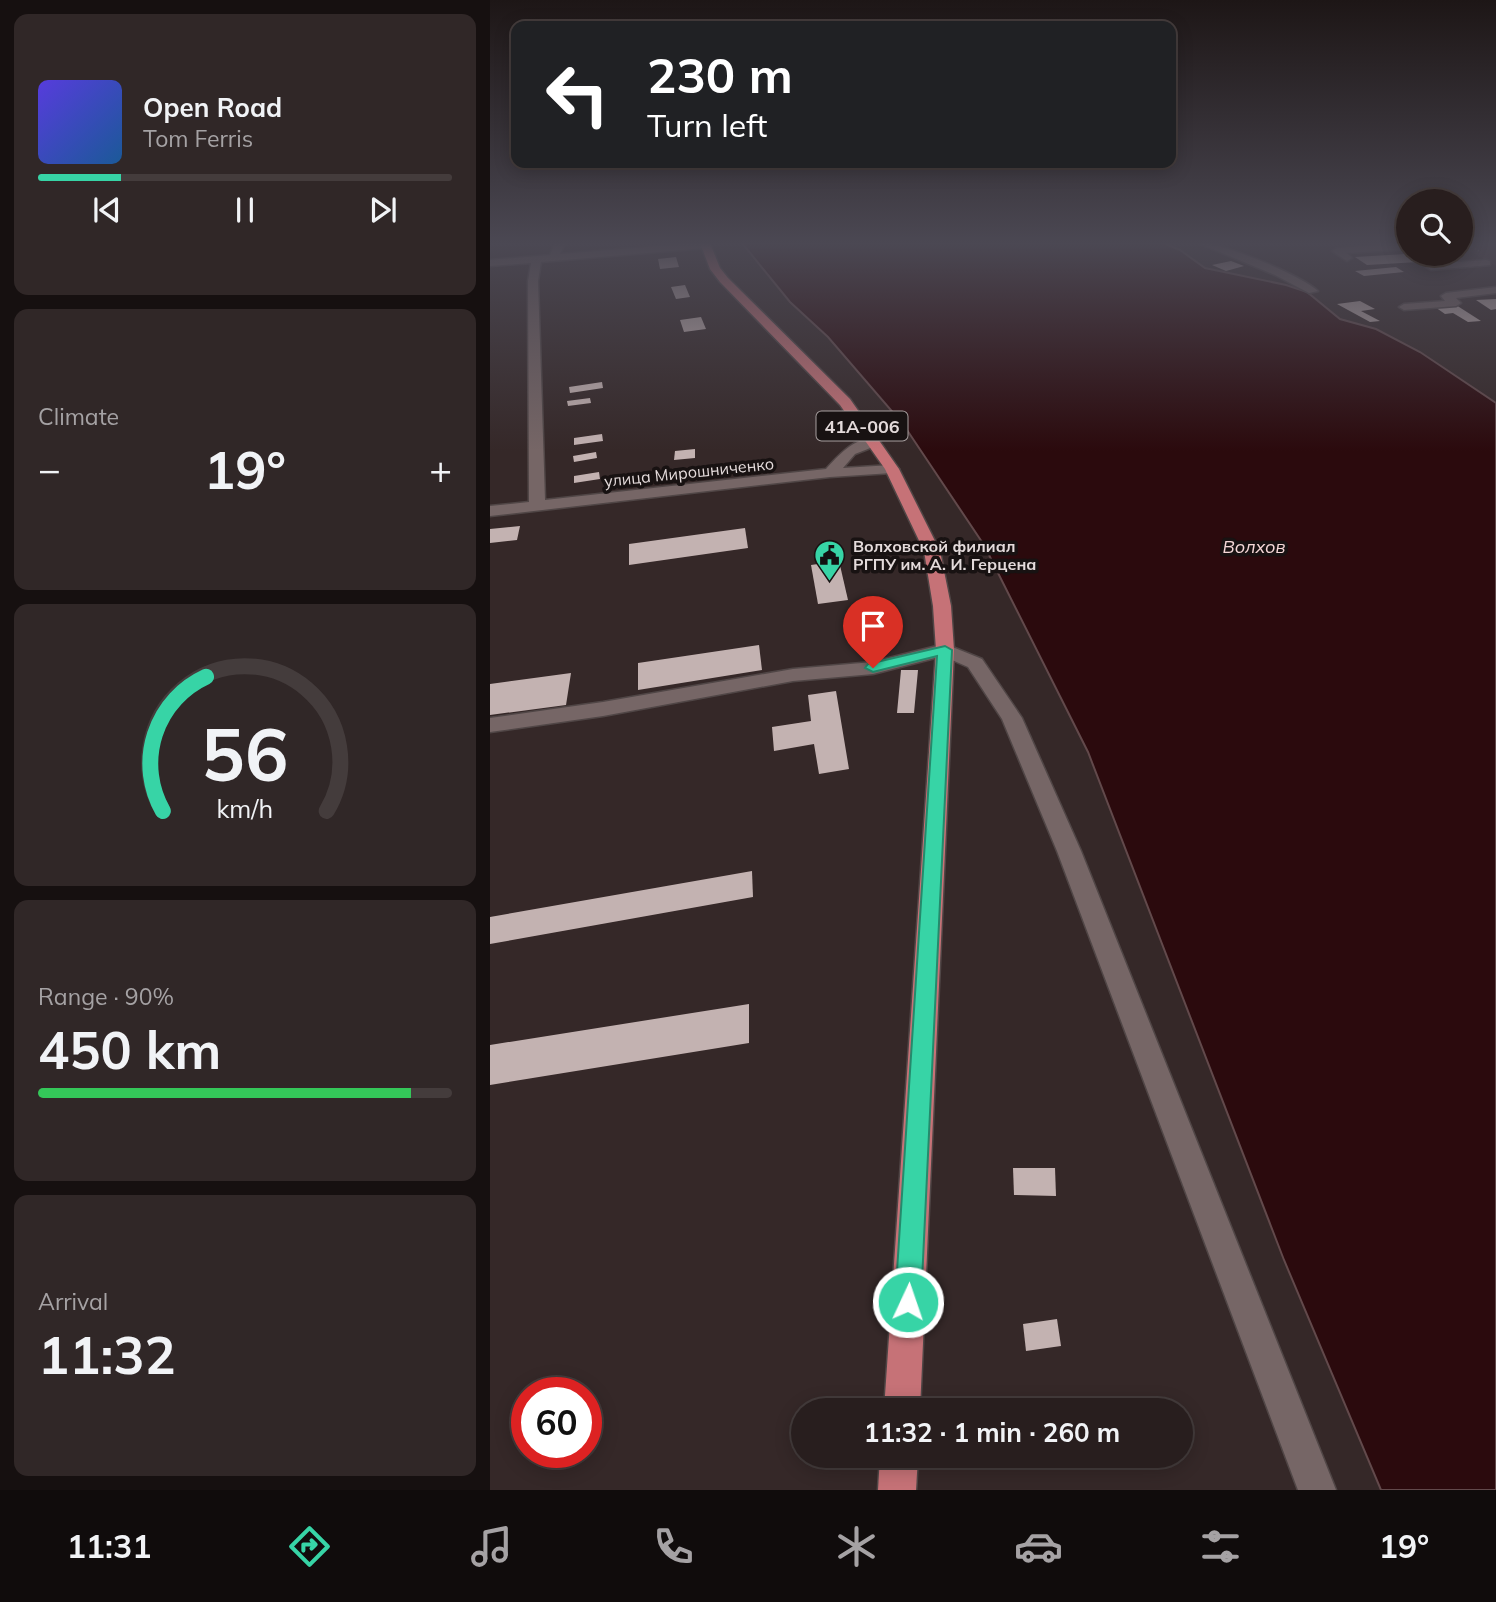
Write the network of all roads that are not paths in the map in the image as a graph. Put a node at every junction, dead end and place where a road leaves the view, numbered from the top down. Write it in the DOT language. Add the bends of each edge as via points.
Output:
graph roads {
  1 [pos="533,313"];
  2 [pos="756,313"];
  3 [pos="873,442"];
  4 [pos="892,469"];
  5 [pos="830,473"];
  6 [pos="537,506"];
  7 [pos="490,511"];
  8 [pos="945,650"];
  9 [pos="490,725"];
  10 [pos="903,1398"];
  11 [pos="898,1468"];
  12 [pos="897,1490"];
  13 [pos="1317,1490"];
  1 -- 6 [label="street"];
  2 -- 3 [label="main road, 41А-006" via="845,402"];
  3 -- 4 [label="main road, 41А-006"];
  3 -- 5 [label="street" via="850,451"];
  4 -- 5 [label="street, улица Мирошниченко"];
  4 -- 8 [label="main road, 41А-006" via="932,551"];
  5 -- 6 [label="street, улица Мирошниченко"];
  6 -- 7 [label="street, улица Мирошниченко"];
  8 -- 9 [label="street" via="873,668 793,675"];
  8 -- 10 [label="main road, 41А-006"];
  8 -- 13 [label="street" via="975,663 1012,718 1069,851"];
  11 -- 12 [label="main road"];
}
